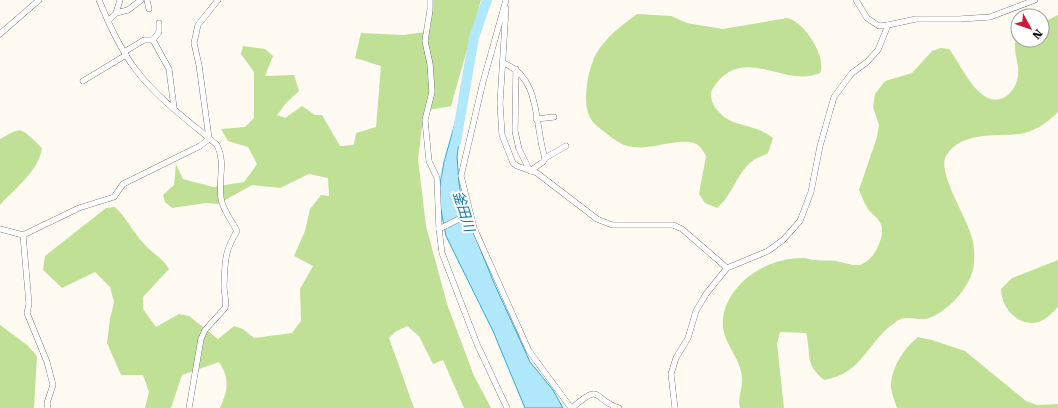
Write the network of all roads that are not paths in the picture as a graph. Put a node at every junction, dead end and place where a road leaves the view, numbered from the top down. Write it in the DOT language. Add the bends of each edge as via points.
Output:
graph roads {
  1 [pos="39,0"];
  2 [pos="99,0"];
  3 [pos="120,0"];
  4 [pos="141,0"];
  5 [pos="147,0"];
  6 [pos="218,0"];
  7 [pos="430,0"];
  8 [pos="506,0"];
  9 [pos="856,0"];
  10 [pos="1035,0"];
  11 [pos="149,9"];
  12 [pos="116,13"];
  13 [pos="108,21"];
  14 [pos="159,23"];
  15 [pos="888,26"];
  16 [pos="0,34"];
  17 [pos="153,40"];
  18 [pos="125,53"];
  19 [pos="503,63"];
  20 [pos="516,69"];
  21 [pos="82,81"];
  22 [pos="174,108"];
  23 [pos="554,117"];
  24 [pos="536,119"];
  25 [pos="209,139"];
  26 [pos="566,146"];
  27 [pos="545,158"];
  28 [pos="530,171"];
  29 [pos="468,214"];
  30 [pos="441,228"];
  31 [pos="0,229"];
  32 [pos="23,235"];
  33 [pos="727,268"];
  34 [pos="48,408"];
  35 [pos="189,408"];
  36 [pos="507,408"];
  37 [pos="571,408"];
  38 [pos="619,408"];
  39 [pos="675,408"];
  1 -- 16 [label="street"];
  2 -- 13 [label="street"];
  3 -- 12 [label="street"];
  4 -- 12 [label="street" via="128,10"];
  5 -- 11 [label="street"];
  6 -- 25 [label="street" via="198,25 194,44"];
  7 -- 30 [label="street" via="425,41 432,92 425,120 429,161 437,178"];
  8 -- 19 [label="street"];
  8 -- 29 [label="street" via="461,176"];
  9 -- 15 [label="street" via="867,18 876,25"];
  10 -- 15 [label="street" via="990,17 910,19"];
  12 -- 13 [label="street"];
  13 -- 18 [label="street"];
  14 -- 17 [label="street" via="159,32"];
  15 -- 33 [label="street" via="878,50 852,73 834,97 820,146 811,192 800,221 783,240 768,251"];
  17 -- 18 [label="street" via="144,40"];
  17 -- 22 [label="street" via="169,69"];
  18 -- 21 [label="street"];
  18 -- 22 [label="street" via="136,70"];
  19 -- 20 [label="street"];
  19 -- 28 [label="street" via="500,103 502,135 512,162"];
  20 -- 24 [label="street" via="527,81 532,92"];
  20 -- 28 [label="street" via="515,131 519,149"];
  22 -- 25 [label="street"];
  23 -- 24 [label="street"];
  24 -- 27 [label="street"];
  25 -- 32 [label="street" via="200,146 123,184 114,197 79,208"];
  25 -- 35 [label="street" via="217,145 221,154 223,164 220,198 237,232 229,244 224,264 225,308 205,330 201,339"];
  26 -- 27 [label="street"];
  27 -- 28 [label="street"];
  28 -- 33 [label="street" via="537,173 596,219 612,225 673,225 682,229"];
  29 -- 30 [label="street"];
  29 -- 37 [label="street" via="528,351"];
  30 -- 36 [label="street" via="442,253 477,344"];
  31 -- 32 [label="street"];
  32 -- 34 [label="street" via="29,304 27,313 47,362 53,385 47,403"];
  33 -- 39 [label="street" via="696,311 688,338 676,358 671,374"];
  37 -- 38 [label="street" via="590,394 598,394"];
}
